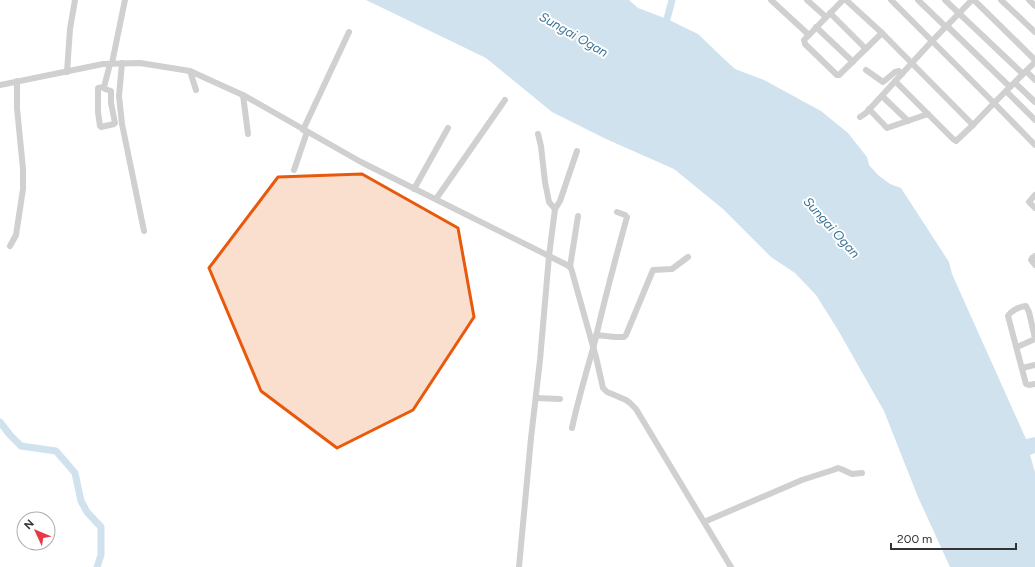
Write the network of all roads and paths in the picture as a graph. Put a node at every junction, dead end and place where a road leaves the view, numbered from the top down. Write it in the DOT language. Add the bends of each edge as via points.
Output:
graph roads {
  1 [pos="75,0"];
  2 [pos="125,0"];
  3 [pos="770,0"];
  4 [pos="807,0"];
  5 [pos="845,0"];
  6 [pos="890,0"];
  7 [pos="918,0"];
  8 [pos="945,0"];
  9 [pos="973,0"];
  10 [pos="1001,0"];
  11 [pos="1029,0"];
  12 [pos="1035,6"];
  13 [pos="959,13"];
  14 [pos="828,15"];
  15 [pos="946,26"];
  16 [pos="816,27"];
  17 [pos="349,32"];
  18 [pos="1035,32"];
  19 [pos="882,33"];
  20 [pos="809,35"];
  21 [pos="932,41"];
  22 [pos="866,49"];
  23 [pos="1035,61"];
  24 [pos="853,62"];
  25 [pos="122,63"];
  26 [pos="111,64"];
  27 [pos="912,64"];
  28 [pos="866,70"];
  29 [pos="190,71"];
  30 [pos="67,72"];
  31 [pos="1025,73"];
  32 [pos="902,74"];
  33 [pos="1035,80"];
  34 [pos="17,81"];
  35 [pos="895,81"];
  36 [pos="0,84"];
  37 [pos="104,87"];
  38 [pos="1010,87"];
  39 [pos="196,90"];
  40 [pos="243,95"];
  41 [pos="882,96"];
  42 [pos="505,100"];
  43 [pos="1035,102"];
  44 [pos="994,103"];
  45 [pos="869,109"];
  46 [pos="928,114"];
  47 [pos="860,117"];
  48 [pos="1035,120"];
  49 [pos="908,121"];
  50 [pos="973,125"];
  51 [pos="448,128"];
  52 [pos="305,131"];
  53 [pos="248,134"];
  54 [pos="538,134"];
  55 [pos="1035,145"];
  56 [pos="577,151"];
  57 [pos="294,170"];
  58 [pos="414,189"];
  59 [pos="1035,195"];
  60 [pos="436,199"];
  61 [pos="1035,208"];
  62 [pos="555,209"];
  63 [pos="617,212"];
  64 [pos="578,216"];
  65 [pos="144,232"];
  66 [pos="10,246"];
  67 [pos="549,256"];
  68 [pos="1035,256"];
  69 [pos="688,257"];
  70 [pos="1035,265"];
  71 [pos="568,266"];
  72 [pos="596,335"];
  73 [pos="1035,339"];
  74 [pos="593,346"];
  75 [pos="1017,348"];
  76 [pos="1035,365"];
  77 [pos="1022,368"];
  78 [pos="1035,384"];
  79 [pos="537,398"];
  80 [pos="560,399"];
  81 [pos="572,428"];
  82 [pos="862,473"];
  83 [pos="704,522"];
  84 [pos="519,567"];
  85 [pos="731,567"];
  1 -- 30 [label="street"];
  2 -- 26 [label="street"];
  3 -- 20 [label="street"];
  4 -- 14 [label="street"];
  5 -- 14 [label="street"];
  5 -- 19 [label="street"];
  6 -- 21 [label="street"];
  7 -- 15 [label="street"];
  8 -- 13 [label="street"];
  9 -- 13 [label="street"];
  9 -- 23 [label="street"];
  10 -- 18 [label="street"];
  11 -- 12 [label="street"];
  13 -- 15 [label="street"];
  13 -- 31 [label="street"];
  14 -- 16 [label="street"];
  14 -- 22 [label="street"];
  15 -- 21 [label="street"];
  15 -- 38 [label="street"];
  16 -- 20 [label="street"];
  16 -- 24 [label="street"];
  17 -- 52 [label="street"];
  19 -- 22 [label="street"];
  19 -- 27 [label="street"];
  20 -- 24 [label="street" via="804,40 805,44 837,75"];
  21 -- 27 [label="street"];
  21 -- 44 [label="street"];
  22 -- 24 [label="street"];
  23 -- 31 [label="street"];
  25 -- 26 [label="street"];
  25 -- 29 [label="street" via="140,63"];
  25 -- 65 [label="street" via="119,96 122,124"];
  26 -- 30 [label="street"];
  26 -- 37 [label="street"];
  27 -- 32 [label="street"];
  27 -- 50 [label="street"];
  28 -- 32 [label="street" via="883,82 895,72 899,71"];
  29 -- 39 [label="street"];
  29 -- 40 [label="street"];
  30 -- 34 [label="street"];
  31 -- 33 [label="street"];
  31 -- 38 [label="street"];
  32 -- 35 [label="street"];
  34 -- 36 [label="street"];
  34 -- 66 [label="street" via="23,191 16,235"];
  35 -- 41 [label="street"];
  35 -- 46 [label="street"];
  37 -- 37 [label="street" via="98,88 101,127 115,123 111,91"];
  38 -- 43 [label="street"];
  38 -- 44 [label="street"];
  38 -- 48 [label="street"];
  40 -- 52 [label="street"];
  40 -- 53 [label="street"];
  41 -- 45 [label="street"];
  41 -- 49 [label="street"];
  42 -- 60 [label="street"];
  44 -- 50 [label="street"];
  44 -- 55 [label="street"];
  45 -- 47 [label="street"];
  45 -- 49 [label="street" via="887,128"];
  46 -- 49 [label="street"];
  46 -- 50 [label="street" via="953,140"];
  51 -- 58 [label="street"];
  52 -- 57 [label="street"];
  52 -- 58 [label="street"];
  54 -- 62 [label="street" via="549,202"];
  56 -- 62 [label="street"];
  58 -- 60 [label="street"];
  59 -- 61 [label="street" via="1029,202"];
  60 -- 67 [label="street"];
  62 -- 67 [label="street"];
  63 -- 72 [label="street" via="627,217"];
  64 -- 71 [label="street"];
  67 -- 71 [label="street"];
  67 -- 79 [label="street"];
  68 -- 70 [label="street" via="1032,260"];
  69 -- 72 [label="street" via="669,270 653,270 623,338"];
  71 -- 74 [label="street" via="571,268"];
  72 -- 74 [label="street"];
  73 -- 75 [label="street"];
  73 -- 75 [label="street" via="1029,312 1026,306 1023,306 1008,316"];
  74 -- 81 [label="street"];
  74 -- 83 [label="street" via="603,388 626,400 636,409"];
  75 -- 77 [label="street"];
  76 -- 77 [label="street"];
  77 -- 78 [label="street" via="1026,384"];
  79 -- 80 [label="street"];
  79 -- 84 [label="street"];
  82 -- 83 [label="street" via="852,474 838,468 802,480"];
  83 -- 85 [label="street"];
}
